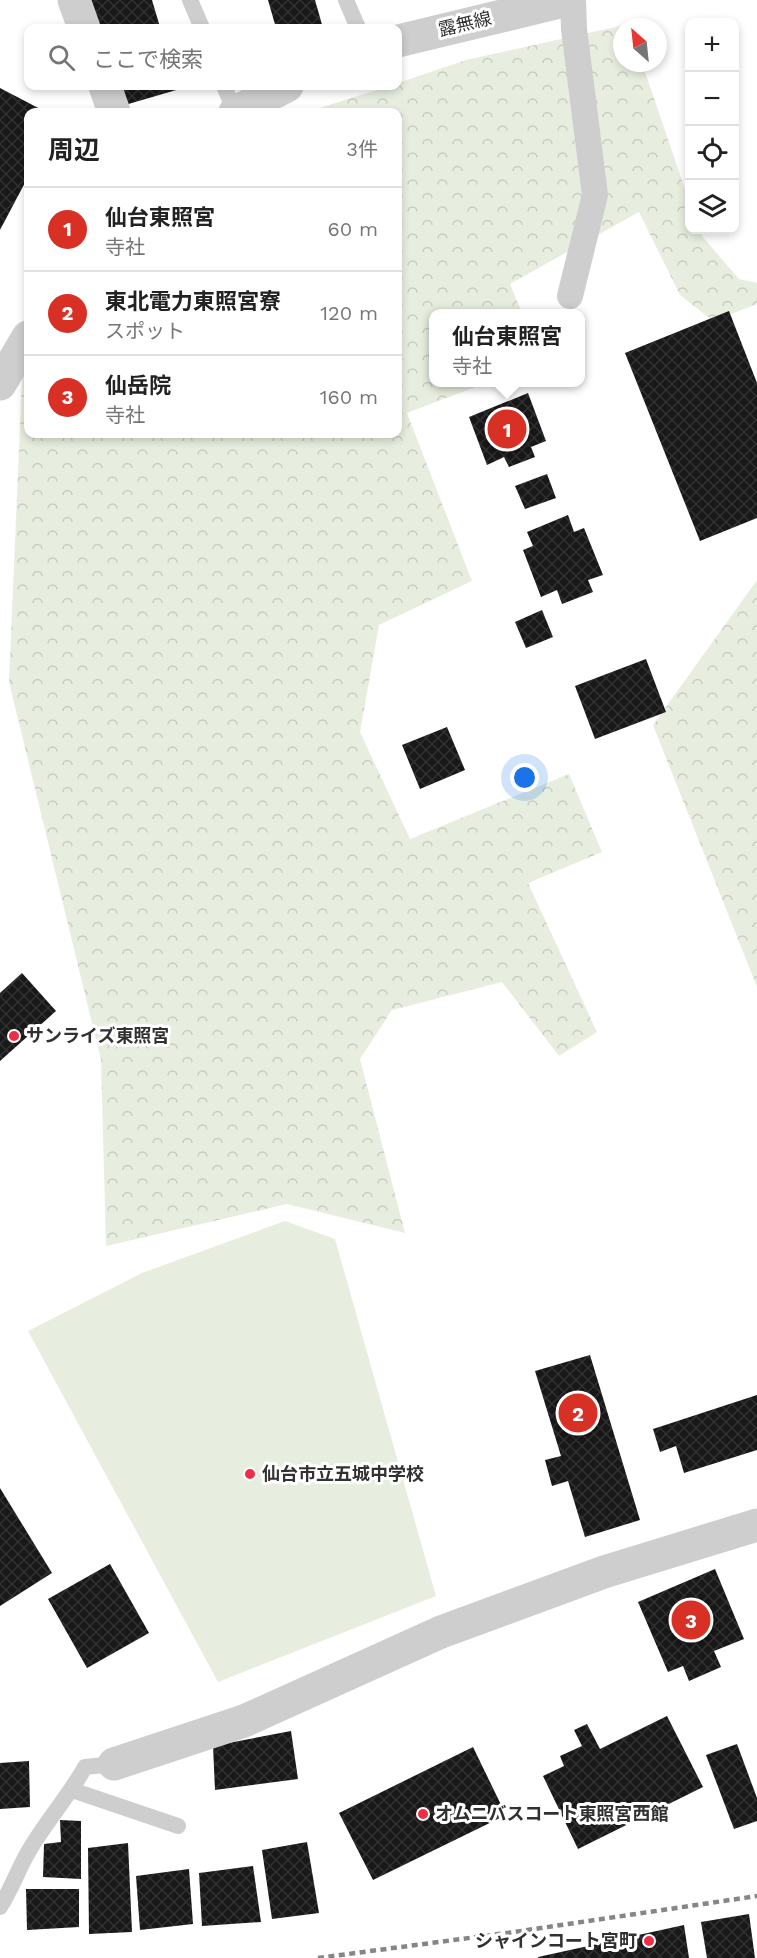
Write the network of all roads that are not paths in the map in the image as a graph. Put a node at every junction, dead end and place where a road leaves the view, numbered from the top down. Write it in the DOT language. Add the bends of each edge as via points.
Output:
graph roads {
  1 [pos="74,0"];
  2 [pos="190,0"];
  3 [pos="346,0"];
  4 [pos="568,0"];
  5 [pos="573,0"];
  6 [pos="83,24"];
  7 [pos="200,24"];
  8 [pos="356,24"];
  9 [pos="402,40"];
  10 [pos="106,90"];
  11 [pos="226,90"];
  12 [pos="279,90"];
  13 [pos="113,108"];
  14 [pos="233,108"];
  15 [pos="243,108"];
  16 [pos="570,296"];
  17 [pos="24,344"];
  18 [pos="0,384"];
  19 [pos="757,1525"];
  20 [pos="114,1764"];
  21 [pos="72,1790"];
  22 [pos="178,1826"];
  23 [pos="0,1907"];
  1 -- 6 [label="street"];
  2 -- 7 [label="lane"];
  3 -- 8 [label="lane"];
  4 -- 9 [label="street, 露無線"];
  5 -- 16 [label="street" via="595,195"];
  10 -- 13 [label="street"];
  11 -- 14 [label="lane"];
  12 -- 15 [label="street"];
  17 -- 18 [label="street"];
  19 -- 20 [label="street" via="604,1572 452,1628 244,1721"];
  20 -- 21 [label="lane" via="85,1767"];
  21 -- 22 [label="lane"];
  21 -- 23 [label="lane" via="30,1849"];
}
